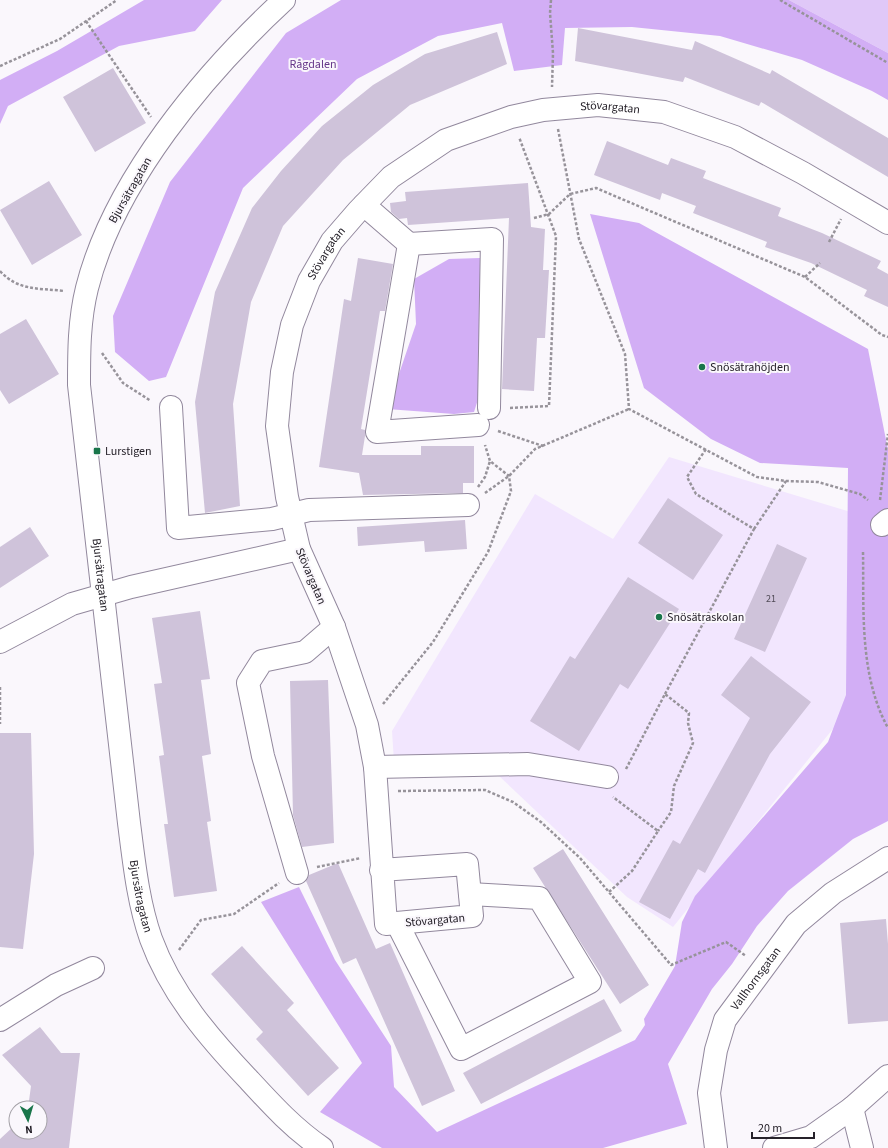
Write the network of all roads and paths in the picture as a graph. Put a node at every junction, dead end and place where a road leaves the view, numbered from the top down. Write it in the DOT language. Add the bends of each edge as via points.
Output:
graph roads {
  1 [pos="117,0"];
  2 [pos="284,0"];
  3 [pos="551,0"];
  4 [pos="780,0"];
  5 [pos="86,21"];
  6 [pos="888,63"];
  7 [pos="0,66"];
  8 [pos="552,86"];
  9 [pos="152,118"];
  10 [pos="557,123"];
  11 [pos="516,131"];
  12 [pos="570,194"];
  13 [pos="364,204"];
  14 [pos="549,214"];
  15 [pos="844,215"];
  16 [pos="534,218"];
  17 [pos="888,223"];
  18 [pos="829,242"];
  19 [pos="409,244"];
  20 [pos="820,263"];
  21 [pos="0,271"];
  22 [pos="805,277"];
  23 [pos="71,292"];
  24 [pos="888,337"];
  25 [pos="100,351"];
  26 [pos="171,406"];
  27 [pos="629,409"];
  28 [pos="484,417"];
  29 [pos="888,434"];
  30 [pos="543,446"];
  31 [pos="706,449"];
  32 [pos="490,461"];
  33 [pos="509,476"];
  34 [pos="786,481"];
  35 [pos="868,500"];
  36 [pos="880,500"];
  37 [pos="468,505"];
  38 [pos="291,514"];
  39 [pos="754,529"];
  40 [pos="298,549"];
  41 [pos="863,552"];
  42 [pos="104,595"];
  43 [pos="334,627"];
  44 [pos="0,642"];
  45 [pos="0,687"];
  46 [pos="665,694"];
  47 [pos="381,708"];
  48 [pos="0,724"];
  49 [pos="888,728"];
  50 [pos="374,767"];
  51 [pos="615,781"];
  52 [pos="394,791"];
  53 [pos="658,831"];
  54 [pos="888,858"];
  55 [pos="381,870"];
  56 [pos="297,873"];
  57 [pos="609,892"];
  58 [pos="470,894"];
  59 [pos="234,914"];
  60 [pos="397,923"];
  61 [pos="726,942"];
  62 [pos="179,950"];
  63 [pos="93,968"];
  64 [pos="0,1020"];
  65 [pos="888,1076"];
  66 [pos="852,1108"];
  67 [pos="322,1148"];
  68 [pos="716,1148"];
  69 [pos="774,1148"];
  70 [pos="862,1148"];
  1 -- 5 [label="path"];
  2 -- 42 [label="street, Bjursätragatan" via="220,65 152,152 115,212 88,283 79,334 79,385"];
  3 -- 8 [label="path"];
  4 -- 6 [label="path"];
  5 -- 7 [label="path" via="60,39"];
  5 -- 9 [label="path"];
  10 -- 12 [label="path"];
  11 -- 14 [label="path"];
  12 -- 14 [label="path"];
  12 -- 22 [label="path" via="596,188"];
  12 -- 27 [label="path" via="579,238 625,354"];
  13 -- 17 [label="street, Stövargatan" via="391,177 446,140 511,117 543,110 598,105 664,112 735,137"];
  13 -- 19 [label="street"];
  13 -- 38 [label="street, Stövargatan" via="332,241 309,281 292,325 282,372 278,426"];
  14 -- 16 [label="path"];
  14 -- 28 [label="path" via="556,236 549,406"];
  15 -- 18 [label="path"];
  19 -- 28 [label="street" via="492,239"];
  19 -- 28 [label="street" via="377,432"];
  20 -- 22 [label="path"];
  21 -- 23 [label="path" via="20,286"];
  22 -- 24 [label="path"];
  25 -- 26 [label="path" via="123,383 151,401"];
  26 -- 38 [label="street" via="178,528 272,519"];
  27 -- 30 [label="path"];
  27 -- 31 [label="path"];
  28 -- 30 [label="path"];
  28 -- 32 [label="path"];
  29 -- 36 [label="path"];
  30 -- 33 [label="path" via="535,449"];
  31 -- 34 [label="path" via="757,477"];
  31 -- 39 [label="path" via="686,476 696,494"];
  32 -- 33 [label="path"];
  32 -- 37 [label="path" via="485,477"];
  33 -- 37 [label="path"];
  33 -- 47 [label="path" via="511,491 488,552 433,642"];
  34 -- 35 [label="path" via="818,482 860,494"];
  34 -- 39 [label="path"];
  37 -- 38 [label="street" via="309,510"];
  38 -- 40 [label="street, Stövargatan"];
  39 -- 46 [label="path"];
  40 -- 42 [label="street"];
  40 -- 43 [label="street, Stövargatan"];
  41 -- 49 [label="path" via="870,682"];
  42 -- 44 [label="street" via="72,604"];
  42 -- 67 [label="street, Bjursätragatan" via="138,891 151,939 183,1002 214,1043 301,1134"];
  43 -- 50 [label="street, Stövargatan" via="367,725"];
  43 -- 56 [label="street" via="305,652 262,661 248,684 263,756"];
  45 -- 48 [label="path"];
  46 -- 51 [label="path"];
  46 -- 53 [label="path" via="689,713 688,723 693,743 674,786 671,812"];
  50 -- 51 [label="street" via="528,764"];
  50 -- 55 [label="street, Stövargatan"];
  51 -- 53 [label="path" via="612,796"];
  52 -- 57 [label="path" via="485,790 513,802 541,822 580,858"];
  53 -- 57 [label="path" via="632,871"];
  54 -- 68 [label="street, Vallhornsgatan" via="833,893 796,924 725,1020 716,1050 709,1093"];
  55 -- 58 [label="street, Stövargatan" via="467,864"];
  55 -- 60 [label="street, Stövargatan" via="386,924"];
  57 -- 61 [label="path" via="671,965"];
  58 -- 60 [label="street, Stövargatan" via="472,916"];
  58 -- 60 [label="street" via="539,898 590,982 461,1049"];
  59 -- 62 [label="path" via="201,920"];
  63 -- 64 [label="street" via="56,985"];
  65 -- 66 [label="street"];
  66 -- 69 [label="street" via="811,1137"];
  66 -- 70 [label="street"];
}
